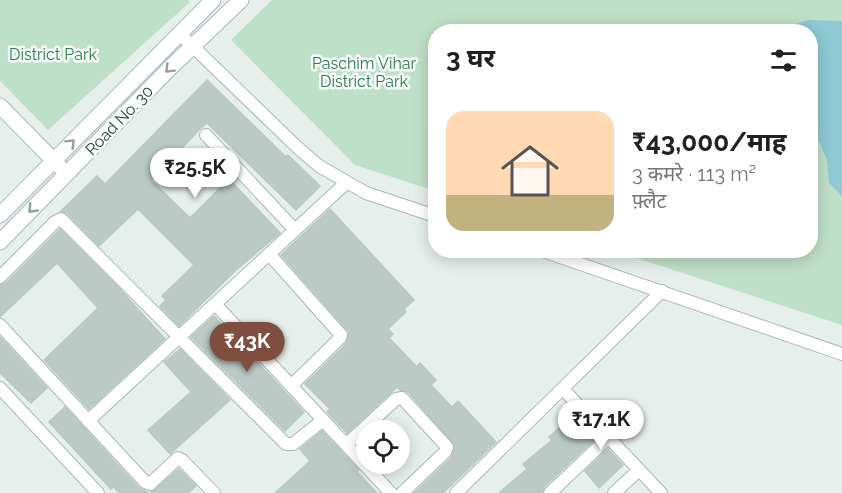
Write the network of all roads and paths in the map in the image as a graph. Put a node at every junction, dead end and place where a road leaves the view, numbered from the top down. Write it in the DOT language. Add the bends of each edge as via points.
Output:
graph roads {
  1 [pos="213,0"];
  2 [pos="242,0"];
  3 [pos="179,33"];
  4 [pos="192,46"];
  5 [pos="0,106"];
  6 [pos="206,135"];
  7 [pos="54,160"];
  8 [pos="66,173"];
  9 [pos="346,183"];
  10 [pos="428,214"];
  11 [pos="0,215"];
  12 [pos="295,230"];
  13 [pos="0,242"];
  14 [pos="269,254"];
  15 [pos="564,258"];
  16 [pos="0,277"];
  17 [pos="662,291"];
  18 [pos="215,304"];
  19 [pos="0,325"];
  20 [pos="180,336"];
  21 [pos="842,354"];
  22 [pos="291,386"];
  23 [pos="563,389"];
  24 [pos="2,393"];
  25 [pos="323,420"];
  26 [pos="88,421"];
  27 [pos="609,437"];
  28 [pos="346,446"];
  29 [pos="639,470"];
  30 [pos="98,493"];
  31 [pos="214,493"];
  32 [pos="391,493"];
  33 [pos="402,493"];
  34 [pos="456,493"];
  35 [pos="550,493"];
  36 [pos="614,493"];
  37 [pos="661,493"];
  1 -- 3 [label="street, Road No. 30"];
  2 -- 4 [label="street, Road No. 30"];
  3 -- 4 [label="street"];
  7 -- 3 [label="street, Road No. 30, one-way"];
  4 -- 8 [label="street, Road No. 30, one-way"];
  4 -- 9 [label="street" via="298,148"];
  5 -- 7 [label="street"];
  6 -- 12 [label="street"];
  7 -- 8 [label="street"];
  7 -- 11 [label="street, Road No. 30"];
  8 -- 13 [label="street, Road No. 30, one-way"];
  9 -- 10 [label="street"];
  9 -- 12 [label="street"];
  12 -- 14 [label="street"];
  14 -- 18 [label="street"];
  14 -- 22 [label="street" via="341,335"];
  15 -- 17 [label="street"];
  16 -- 20 [label="street" via="61,219"];
  17 -- 21 [label="street"];
  17 -- 23 [label="street"];
  18 -- 20 [label="street"];
  18 -- 22 [label="street"];
  19 -- 26 [label="street"];
  20 -- 25 [label="street" via="289,445"];
  20 -- 26 [label="street"];
  22 -- 25 [label="street"];
  23 -- 27 [label="street"];
  23 -- 34 [label="street"];
  24 -- 30 [label="street"];
  25 -- 28 [label="street"];
  26 -- 31 [label="street" via="147,484 178,458"];
  27 -- 29 [label="street"];
  27 -- 35 [label="street"];
  28 -- 32 [label="street"];
  28 -- 33 [label="street" via="396,399 402,398 447,447"];
  29 -- 36 [label="street"];
  29 -- 37 [label="street"];
}
